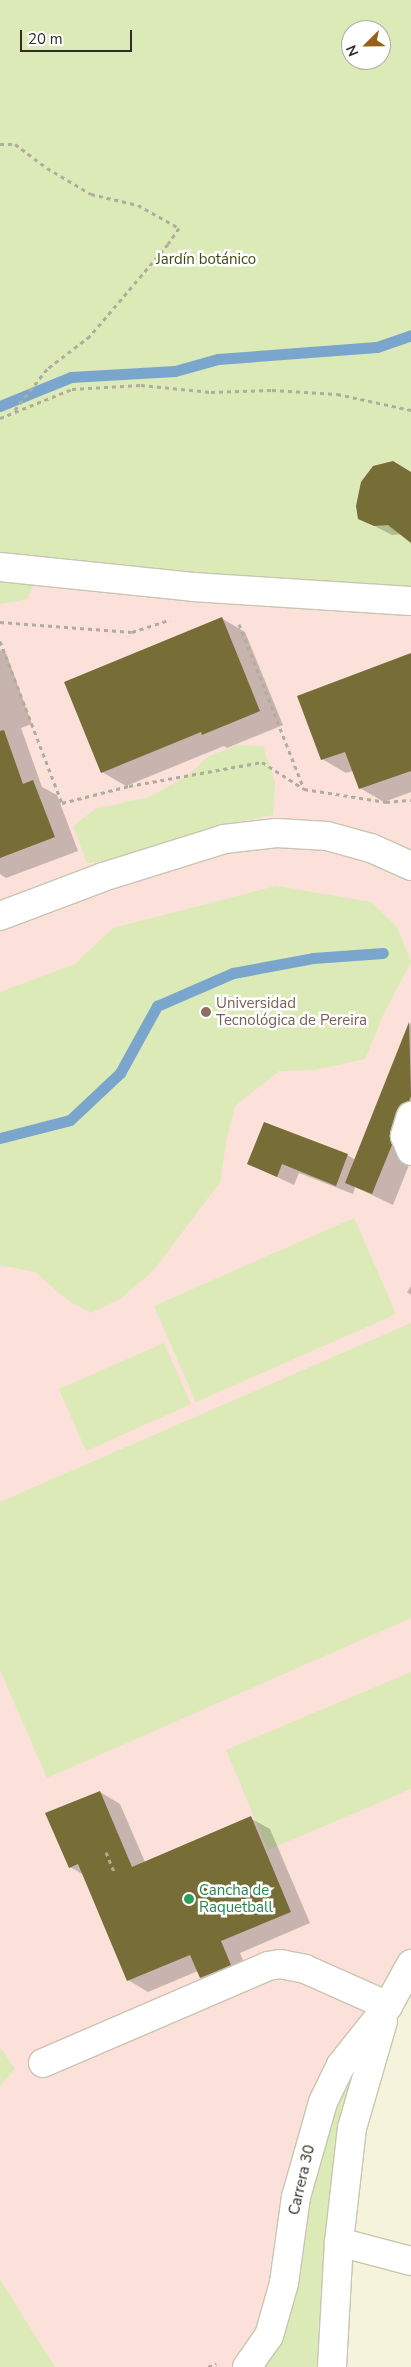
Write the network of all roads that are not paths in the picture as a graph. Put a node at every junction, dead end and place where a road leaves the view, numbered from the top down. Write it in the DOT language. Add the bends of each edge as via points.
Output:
graph roads {
  1 [pos="0,567"];
  2 [pos="411,601"];
  3 [pos="411,866"];
  4 [pos="0,916"];
  5 [pos="411,1116"];
  6 [pos="411,1151"];
  7 [pos="411,1964"];
  8 [pos="388,2006"];
  9 [pos="43,2064"];
  10 [pos="339,2242"];
  11 [pos="411,2261"];
  12 [pos="248,2367"];
  13 [pos="332,2367"];
  1 -- 2 [label="street" via="193,587"];
  3 -- 4 [label="street" via="371,848 327,836 277,833 224,839 103,877"];
  5 -- 6 [label="street" via="405,1136"];
  7 -- 8 [label="street, Carrera 30"];
  8 -- 9 [label="street" via="305,1969 280,1964 268,1966"];
  8 -- 10 [label="street, Carrera 30" via="352,2128"];
  8 -- 12 [label="street, Carrera 30" via="341,2065 323,2102 296,2197 284,2283 269,2336"];
  10 -- 11 [label="street"];
  10 -- 13 [label="street, Carrera 30"];
}
